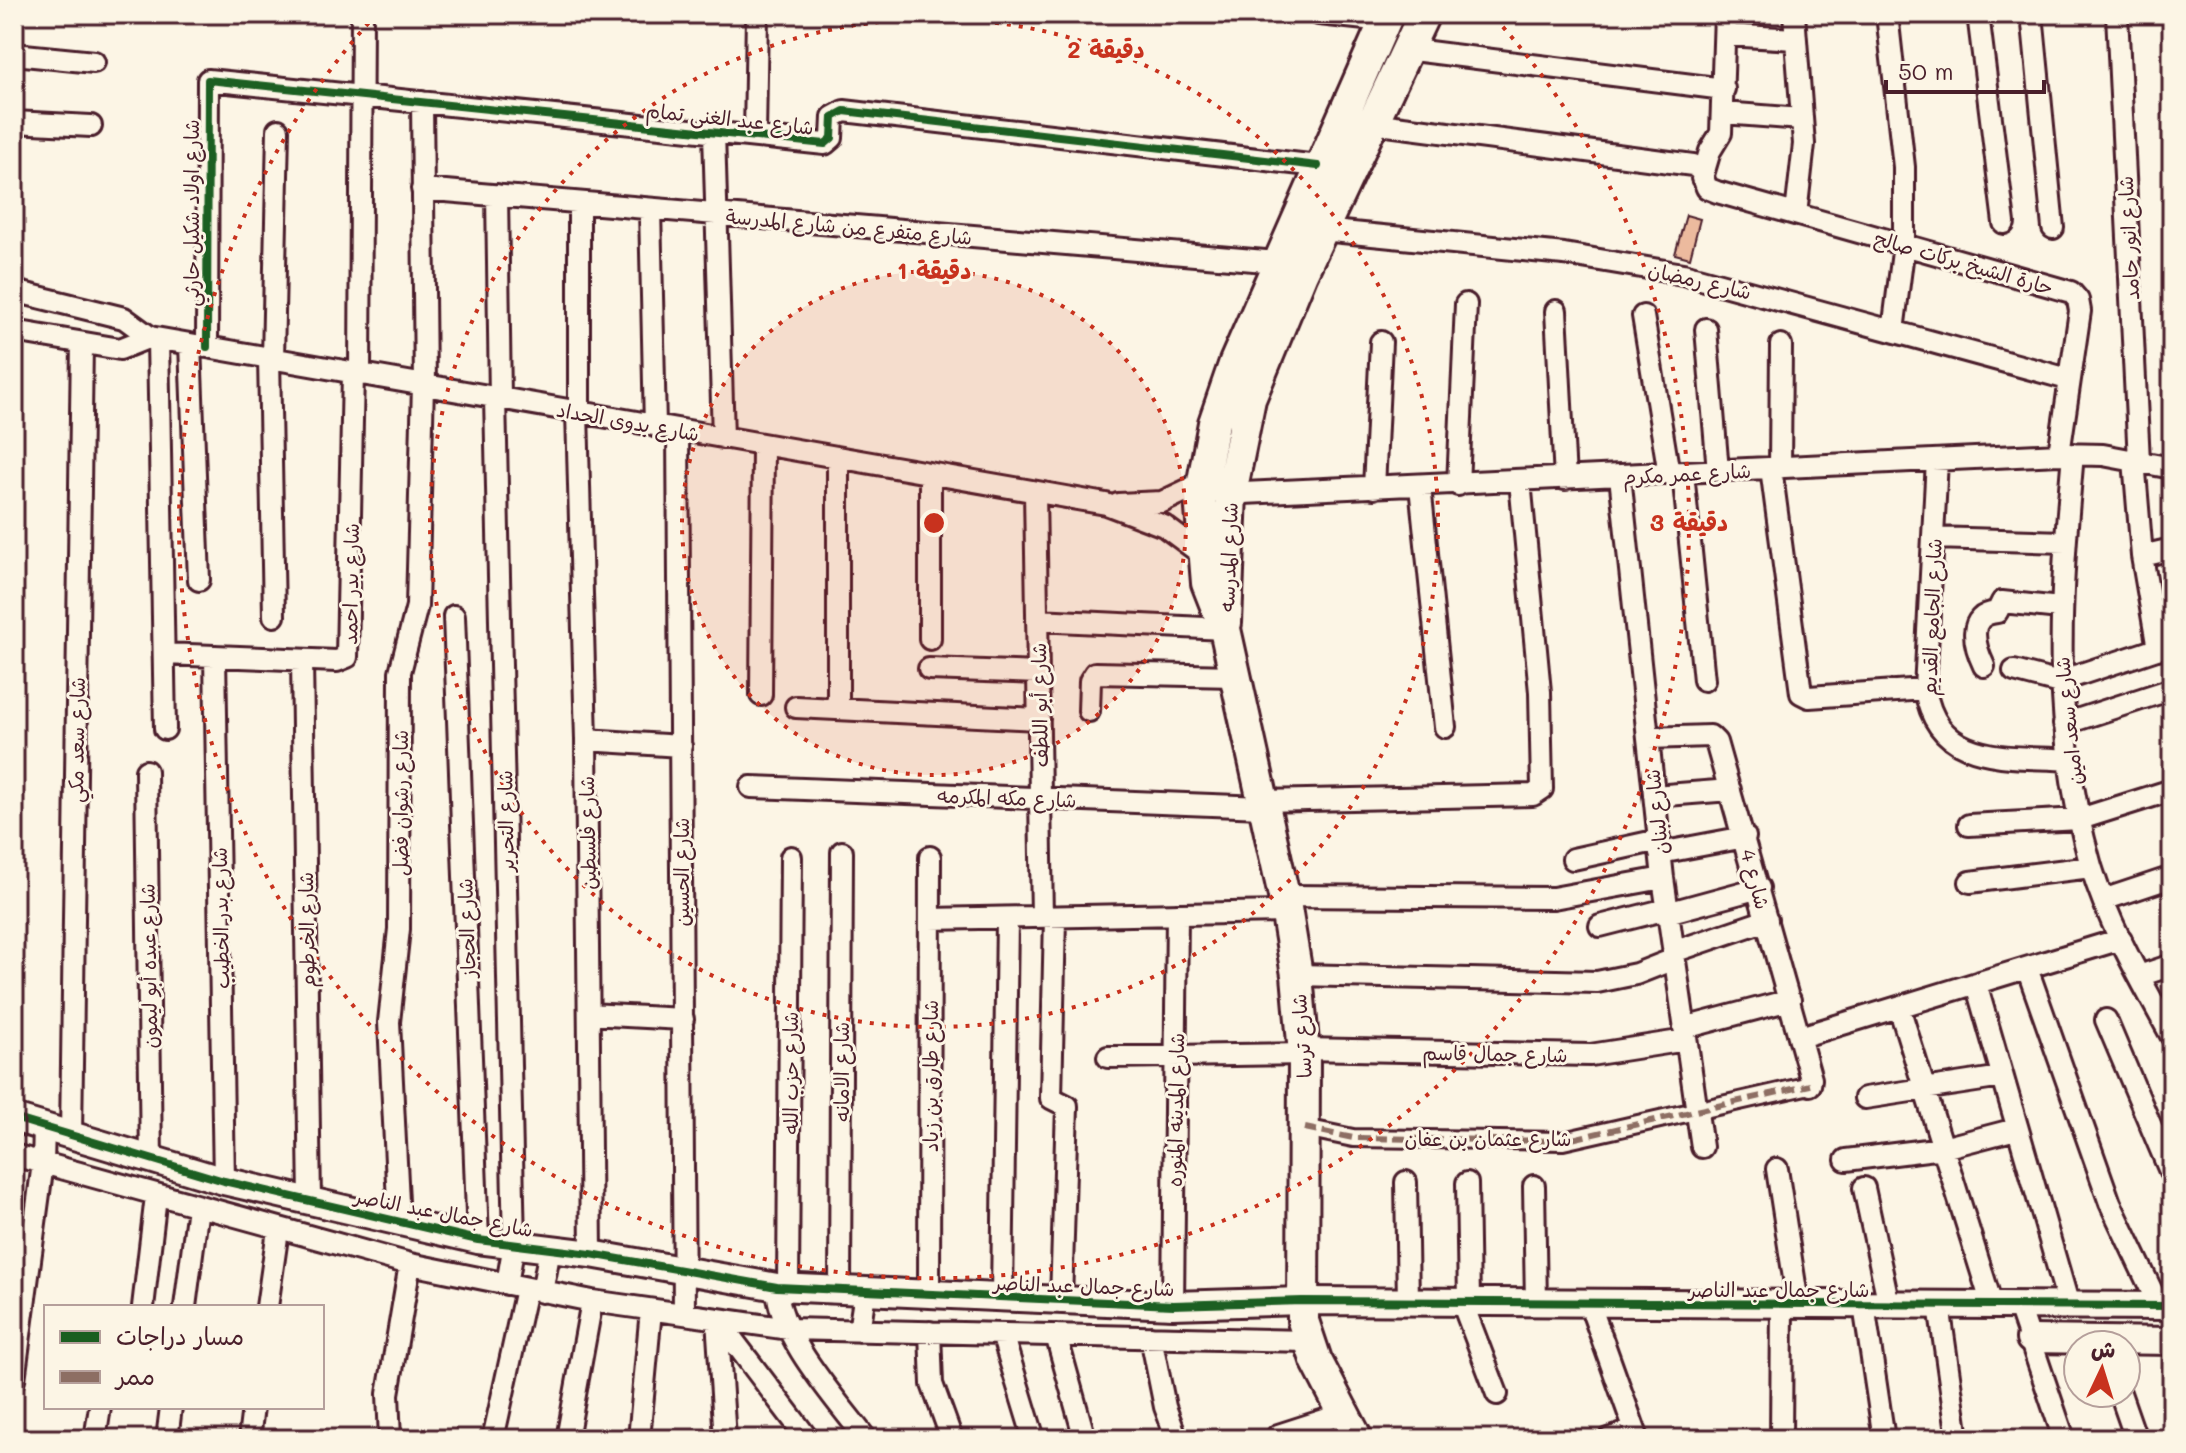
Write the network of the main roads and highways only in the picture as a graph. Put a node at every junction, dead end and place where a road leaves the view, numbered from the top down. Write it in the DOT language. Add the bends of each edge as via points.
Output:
graph roads {
  1 [pos="1424,14"];
  2 [pos="1386,18"];
  3 [pos="1225,629"];
  4 [pos="1350,1426"];
  1 -- 3 [label="main road, شارع المدرسه" via="1250,399 1231,493"];
  2 -- 3 [label="main road, شارع المدرسه" via="1224,392 1201,490 1207,583"];
  3 -- 4 [label="main road, شارع ترسا" via="1297,975 1304,1052 1302,1301 1308,1341"];
}
